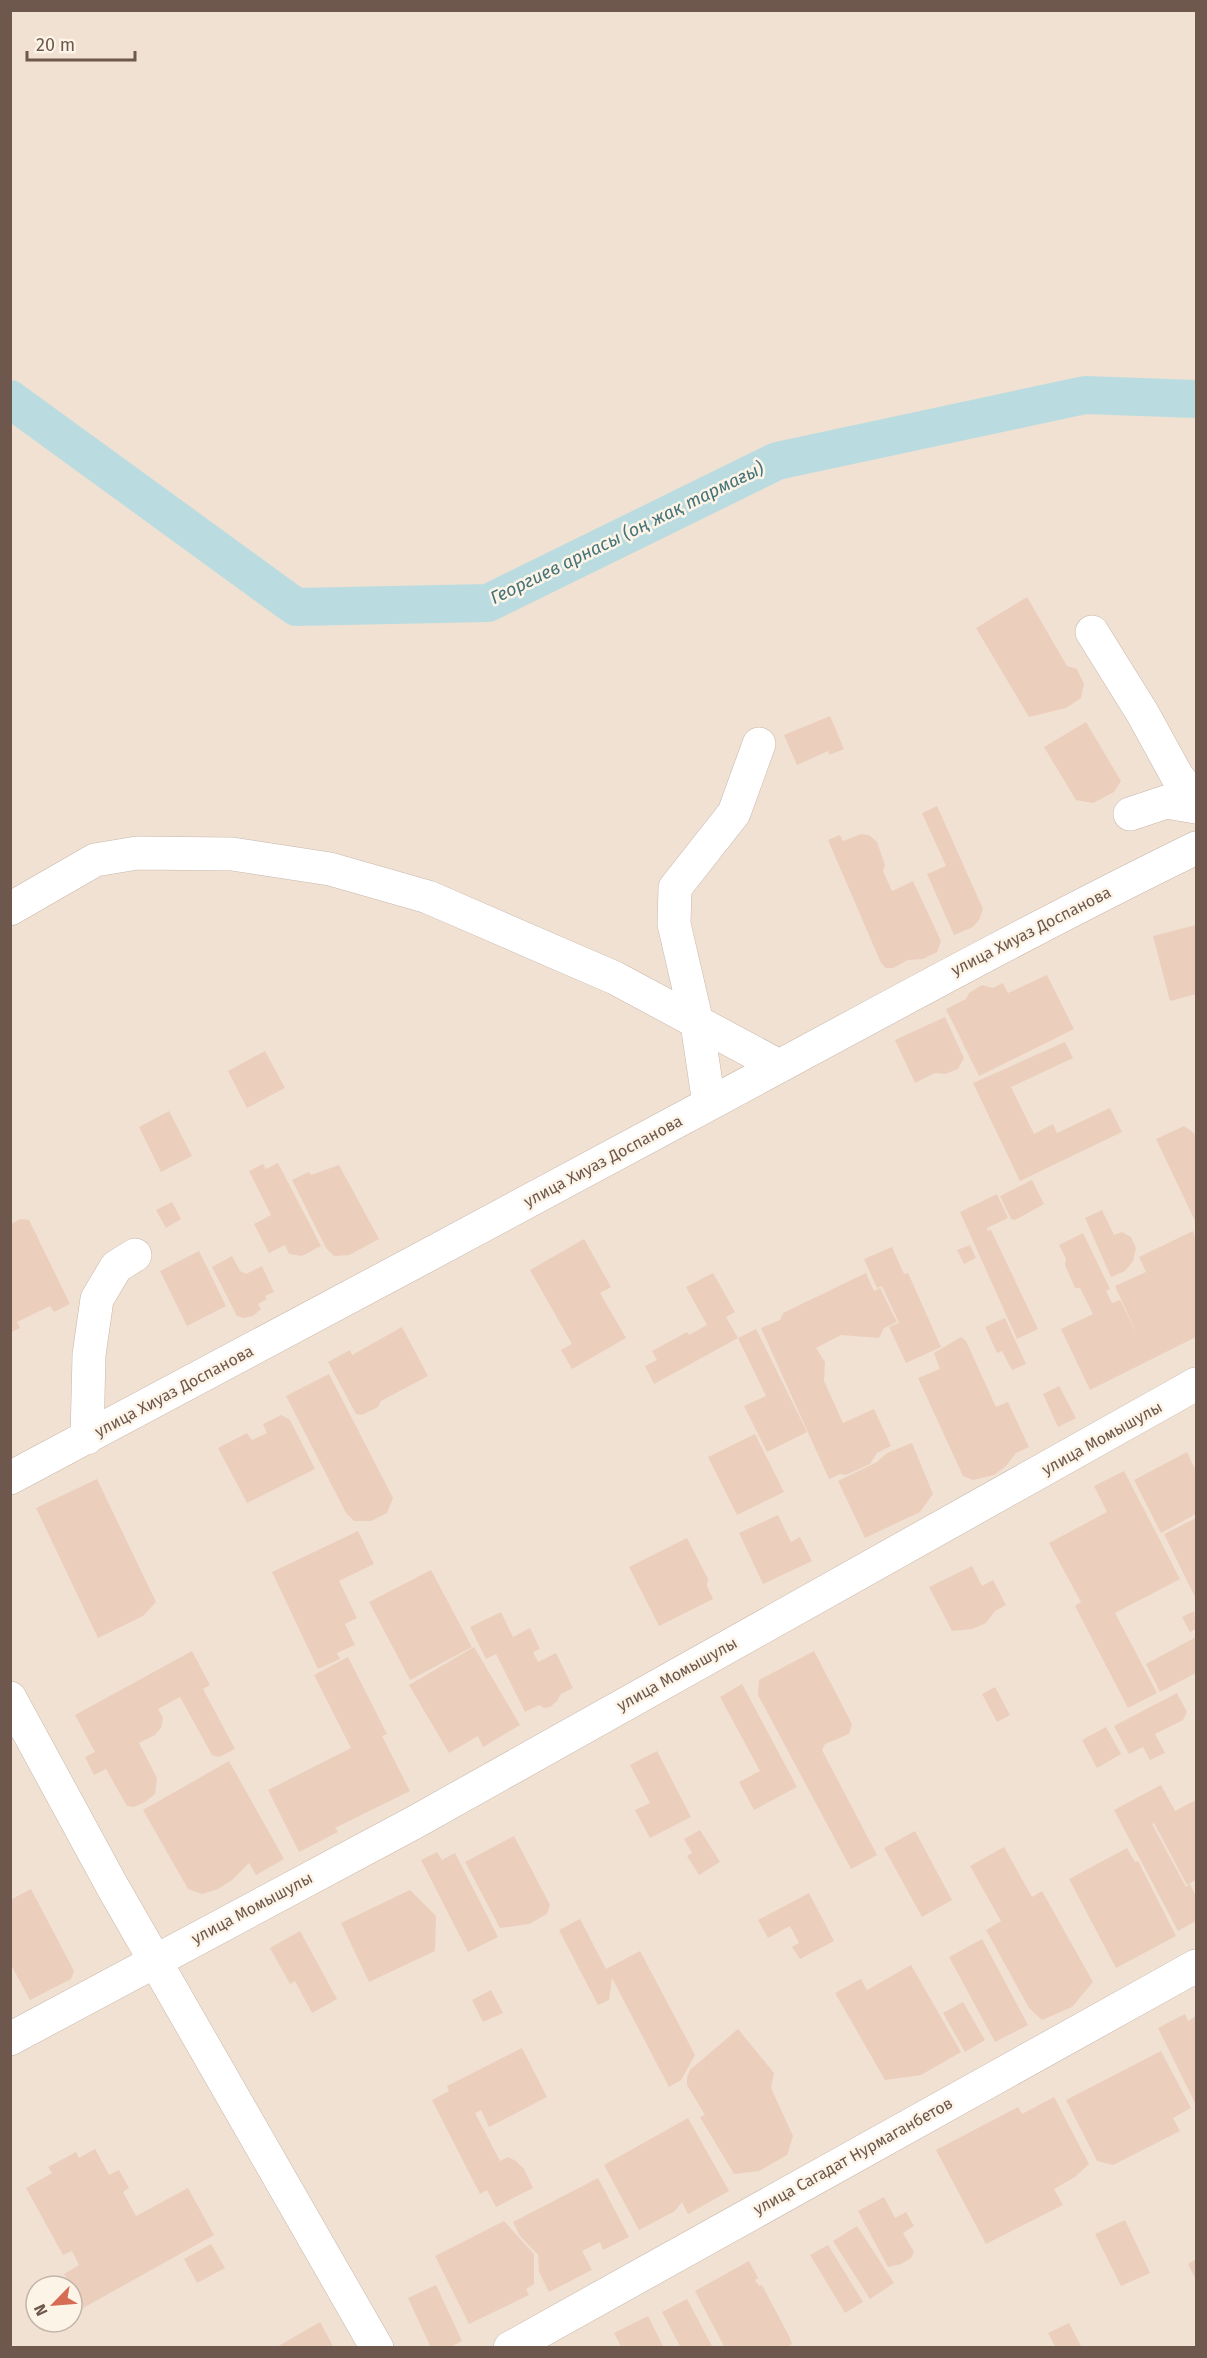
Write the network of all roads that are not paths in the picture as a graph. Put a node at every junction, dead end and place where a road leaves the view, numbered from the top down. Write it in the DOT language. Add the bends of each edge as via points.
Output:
graph roads {
  1 [pos="1092,632"];
  2 [pos="759,744"];
  3 [pos="1197,800"];
  4 [pos="1197,807"];
  5 [pos="1130,814"];
  6 [pos="1197,848"];
  7 [pos="10,909"];
  8 [pos="697,1023"];
  9 [pos="779,1066"];
  10 [pos="709,1104"];
  11 [pos="135,1255"];
  12 [pos="1197,1384"];
  13 [pos="87,1438"];
  14 [pos="10,1478"];
  15 [pos="10,1698"];
  16 [pos="156,1959"];
  17 [pos="1197,1966"];
  18 [pos="10,2039"];
  19 [pos="377,2348"];
  20 [pos="510,2348"];
  1 -- 3 [label="street" via="1177,776"];
  2 -- 8 [label="street" via="734,813 675,888 674,924"];
  4 -- 5 [label="street" via="1167,802"];
  6 -- 9 [label="street, улица Хиуаз Доспанова" via="961,967"];
  7 -- 8 [label="street" via="95,860 137,853 232,854 330,869 428,897 615,978"];
  8 -- 9 [label="street"];
  8 -- 10 [label="street"];
  9 -- 10 [label="street, улица Хиуаз Доспанова"];
  10 -- 13 [label="street, улица Хиуаз Доспанова"];
  11 -- 13 [label="street" via="116,1267 97,1299 89,1355"];
  12 -- 16 [label="street, улица Момышулы" via="417,1821"];
  13 -- 14 [label="street, улица Хиуаз Доспанова"];
  15 -- 16 [label="street"];
  16 -- 18 [label="street, улица Момышулы"];
  16 -- 19 [label="street"];
  17 -- 20 [label="street, улица Сагадат Нурмаганбетов"];
}
